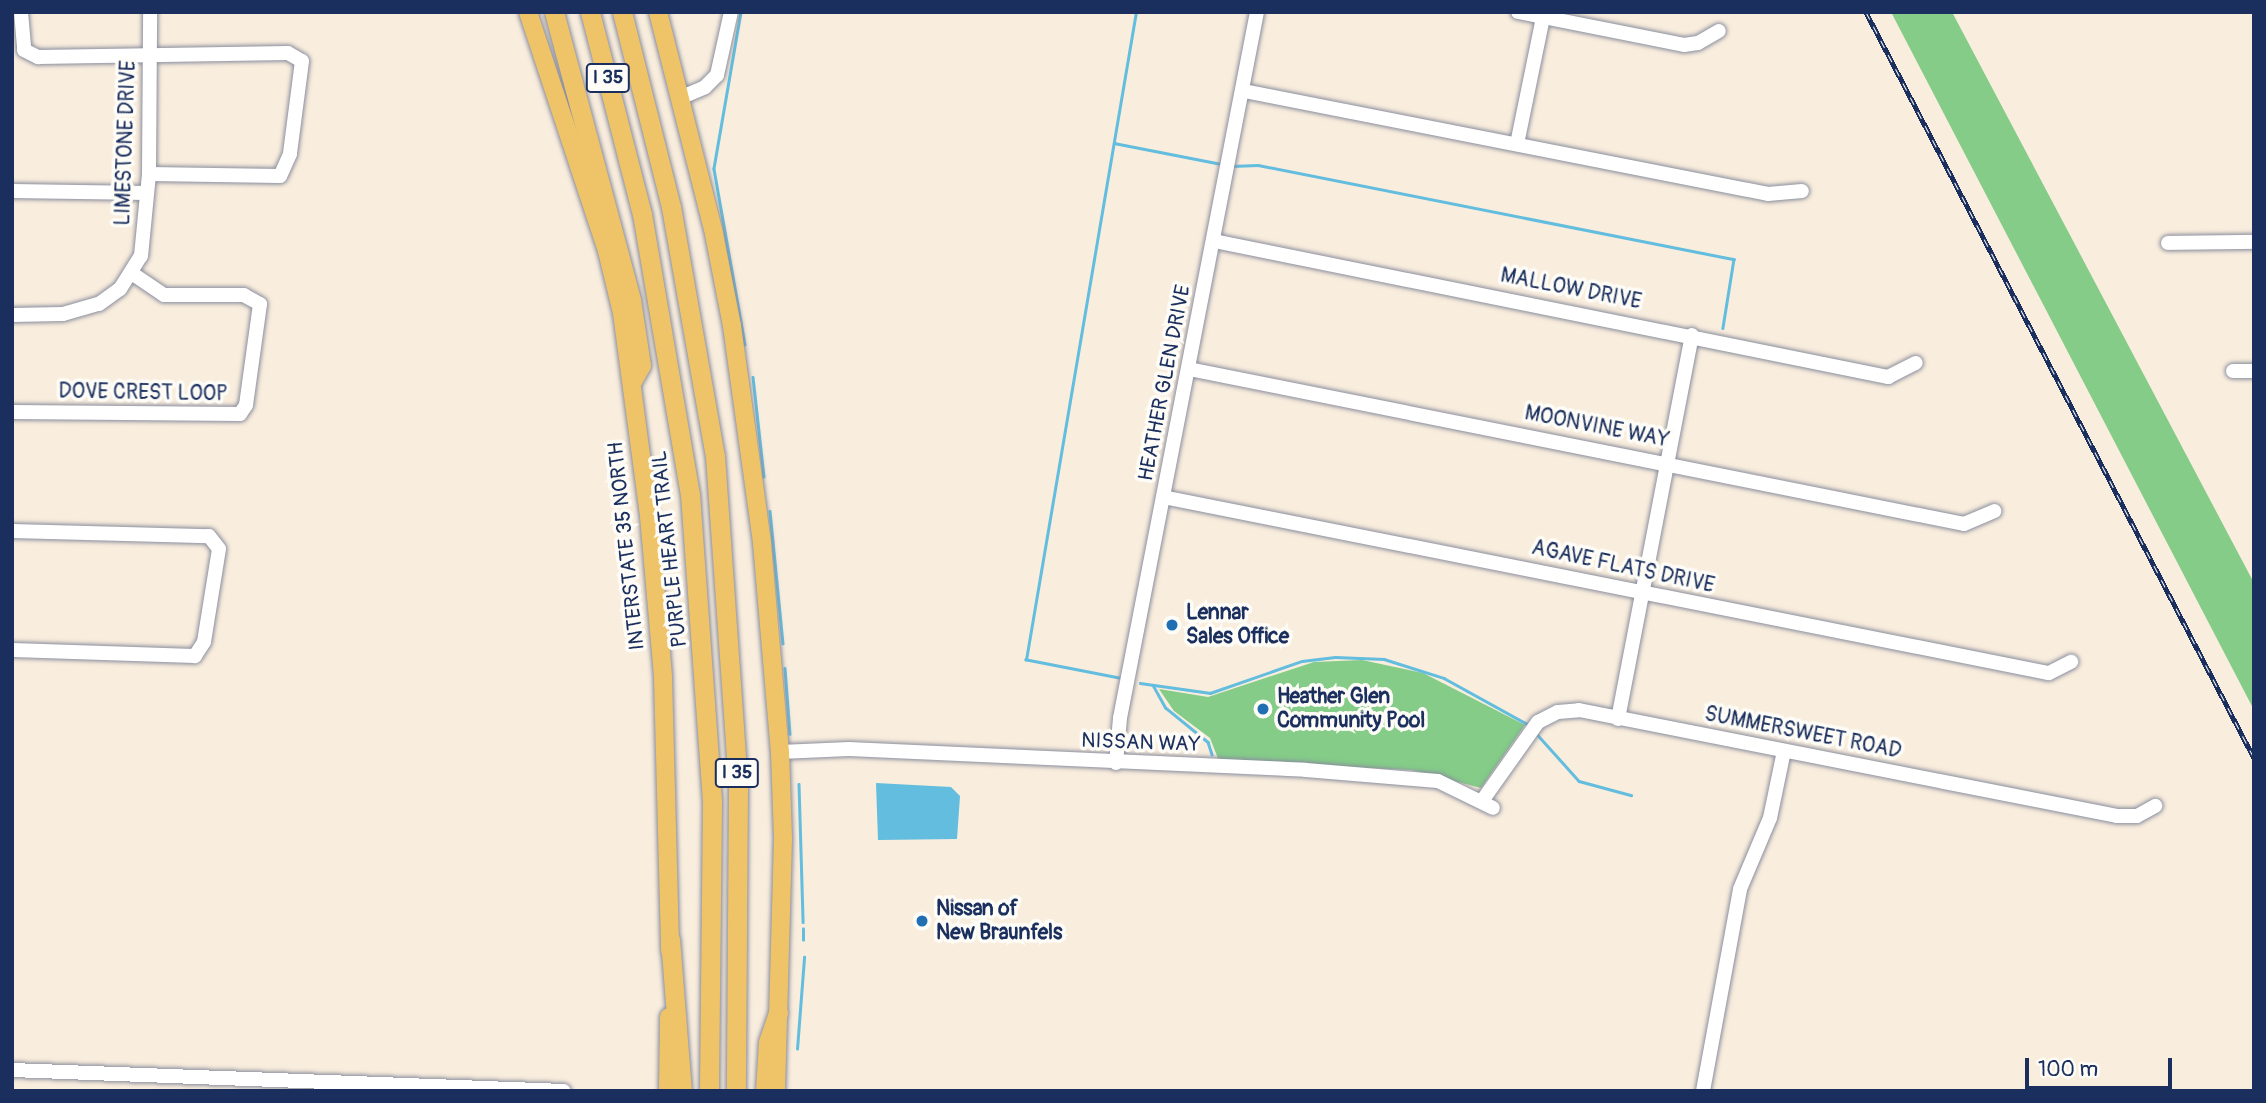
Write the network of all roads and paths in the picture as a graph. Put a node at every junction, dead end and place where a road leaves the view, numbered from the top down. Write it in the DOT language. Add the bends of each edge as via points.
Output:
graph roads {
  1 [pos="21,12"];
  2 [pos="150,12"];
  3 [pos="528,12"];
  4 [pos="554,12"];
  5 [pos="590,12"];
  6 [pos="622,12"];
  7 [pos="658,12"];
  8 [pos="731,12"];
  9 [pos="1257,12"];
  10 [pos="1518,12"];
  11 [pos="1543,17"];
  12 [pos="1718,30"];
  13 [pos="149,55"];
  14 [pos="1244,91"];
  15 [pos="682,97"];
  16 [pos="1517,144"];
  17 [pos="149,174"];
  18 [pos="12,191"];
  19 [pos="1802,191"];
  20 [pos="146,193"];
  21 [pos="1214,241"];
  22 [pos="2254,242"];
  23 [pos="2168,243"];
  24 [pos="133,274"];
  25 [pos="12,315"];
  26 [pos="1692,335"];
  27 [pos="1916,363"];
  28 [pos="1189,369"];
  29 [pos="2233,371"];
  30 [pos="2254,371"];
  31 [pos="632,381"];
  32 [pos="12,412"];
  33 [pos="1668,462"];
  34 [pos="1163,497"];
  35 [pos="1994,511"];
  36 [pos="12,531"];
  37 [pos="1642,591"];
  38 [pos="12,650"];
  39 [pos="2071,663"];
  40 [pos="1618,719"];
  41 [pos="1784,751"];
  42 [pos="780,752"];
  43 [pos="1116,763"];
  44 [pos="1488,804"];
  45 [pos="2155,806"];
  46 [pos="670,939"];
  47 [pos="779,1013"];
  48 [pos="12,1070"];
  49 [pos="564,1091"];
  50 [pos="668,1091"];
  51 [pos="682,1091"];
  52 [pos="709,1091"];
  53 [pos="736,1091"];
  54 [pos="765,1091"];
  55 [pos="776,1091"];
  56 [pos="1703,1091"];
  1 -- 13 [label="street" via="24,50 30,55"];
  2 -- 13 [label="street, LIMESTONE DRIVE"];
  3 -- 31 [label="main road, INTERSTATE 35 NORTH" via="607,251"];
  4 -- 31 [label="highway" via="631,300 641,365"];
  5 -- 52 [label="highway, PURPLE HEART TRAIL / I 35" via="642,214 690,494 712,802"];
  6 -- 53 [label="highway, I 35" via="678,242 715,456 737,745"];
  7 -- 15 [label="main road"];
  8 -- 15 [label="street" via="717,75 705,87"];
  9 -- 14 [label="street, HEATHER GLEN DRIVE"];
  10 -- 11 [label="street"];
  11 -- 12 [label="street" via="1684,45 1698,43"];
  11 -- 16 [label="street"];
  13 -- 17 [label="street, LIMESTONE DRIVE"];
  13 -- 17 [label="street" via="288,53 302,61 304,71 290,154 279,176"];
  14 -- 16 [label="street"];
  14 -- 21 [label="street, HEATHER GLEN DRIVE"];
  15 -- 42 [label="main road" via="714,234 741,389 762,543"];
  16 -- 19 [label="street" via="1768,194"];
  17 -- 20 [label="street, LIMESTONE DRIVE"];
  18 -- 20 [label="street"];
  20 -- 24 [label="street, LIMESTONE DRIVE" via="143,244"];
  21 -- 26 [label="street, MALLOW DRIVE"];
  21 -- 28 [label="street, HEATHER GLEN DRIVE"];
  22 -- 23 [label="street"];
  24 -- 25 [label="street, LIMESTONE DRIVE" via="108,299 76,312"];
  24 -- 32 [label="street, DOVE CREST LOOP" via="164,295 244,295 258,301 261,315 246,405 240,414"];
  26 -- 27 [label="street, MALLOW DRIVE" via="1888,377"];
  26 -- 33 [label="street"];
  28 -- 33 [label="street, MOONVINE WAY"];
  28 -- 34 [label="street, HEATHER GLEN DRIVE"];
  29 -- 30 [label="street"];
  31 -- 46 [label="main road, INTERSTATE 35 NORTH" via="662,664"];
  33 -- 35 [label="street, MOONVINE WAY" via="1964,524"];
  33 -- 37 [label="street"];
  34 -- 37 [label="street, AGAVE FLATS DRIVE"];
  34 -- 43 [label="street, HEATHER GLEN DRIVE"];
  36 -- 38 [label="street" via="209,536 219,549 204,642 195,656"];
  37 -- 39 [label="street, AGAVE FLATS DRIVE" via="2049,673"];
  37 -- 40 [label="street"];
  40 -- 41 [label="street, SUMMERSWEET ROAD"];
  40 -- 44 [label="street, SUMMERSWEET ROAD" via="1579,710 1559,712 1538,722"];
  41 -- 45 [label="street, SUMMERSWEET ROAD" via="2117,816 2137,816"];
  41 -- 56 [label="street" via="1770,818 1740,889"];
  42 -- 43 [label="street, NISSAN WAY" via="849,749"];
  42 -- 47 [label="main road"];
  43 -- 44 [label="street, NISSAN WAY" via="1306,770 1438,781"];
  46 -- 50 [label="main road, INTERSTATE 35 NORTH"];
  46 -- 51 [label="highway"];
  47 -- 54 [label="highway" via="768,1042"];
  47 -- 55 [label="main road"];
  48 -- 49 [label="street"];
}
